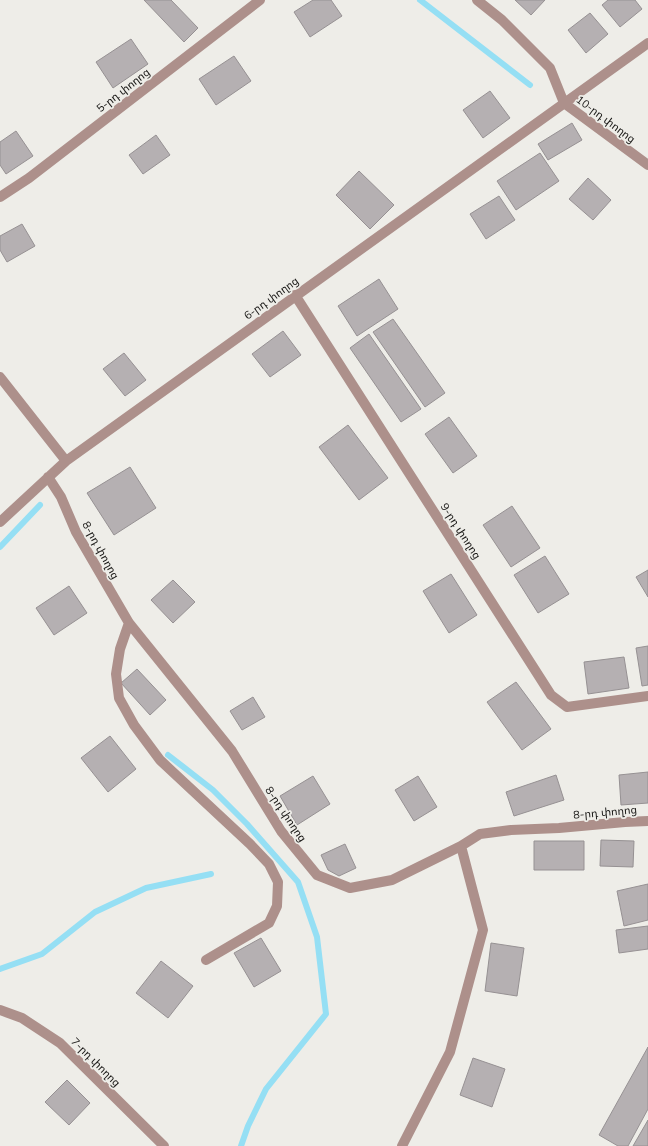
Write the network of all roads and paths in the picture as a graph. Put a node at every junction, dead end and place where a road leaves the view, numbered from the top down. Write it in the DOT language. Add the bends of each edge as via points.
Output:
graph roads {
  1 [pos="260,0"];
  2 [pos="477,0"];
  3 [pos="648,43"];
  4 [pos="564,103"];
  5 [pos="648,165"];
  6 [pos="0,197"];
  7 [pos="295,295"];
  8 [pos="0,377"];
  9 [pos="66,461"];
  10 [pos="48,477"];
  11 [pos="0,522"];
  12 [pos="129,622"];
  13 [pos="648,696"];
  14 [pos="648,821"];
  15 [pos="460,846"];
  16 [pos="206,960"];
  17 [pos="0,1010"];
  18 [pos="164,1146"];
  19 [pos="402,1146"];
  1 -- 6 [label="street, 5-րդ փողոց" via="36,174"];
  2 -- 4 [label="street, 10-րդ փողոց" via="502,20 550,68"];
  3 -- 4 [label="street, 6-րդ փողոց"];
  4 -- 5 [label="street, 10-րդ փողոց"];
  4 -- 7 [label="street, 6-րդ փողոց"];
  7 -- 9 [label="street, 6-րդ փողոց"];
  7 -- 13 [label="street, 9-րդ փողոց" via="551,695 567,707"];
  8 -- 9 [label="street"];
  9 -- 10 [label="street, 6-րդ փողոց"];
  10 -- 11 [label="street, 6-րդ փողոց"];
  10 -- 12 [label="street, 8-րդ փողոց" via="61,497 76,532"];
  12 -- 15 [label="street, 8-րդ փողոց" via="232,751 281,831 317,875 350,888 392,880"];
  12 -- 16 [label="street" via="120,649 116,674 119,698 134,725 160,760 269,864 278,882 277,906 269,923"];
  14 -- 15 [label="street, 8-րդ փողոց" via="480,834"];
  15 -- 19 [label="street" via="483,930 450,1052"];
  17 -- 18 [label="street, 7-րդ փողոց" via="22,1018 60,1042"];
}
